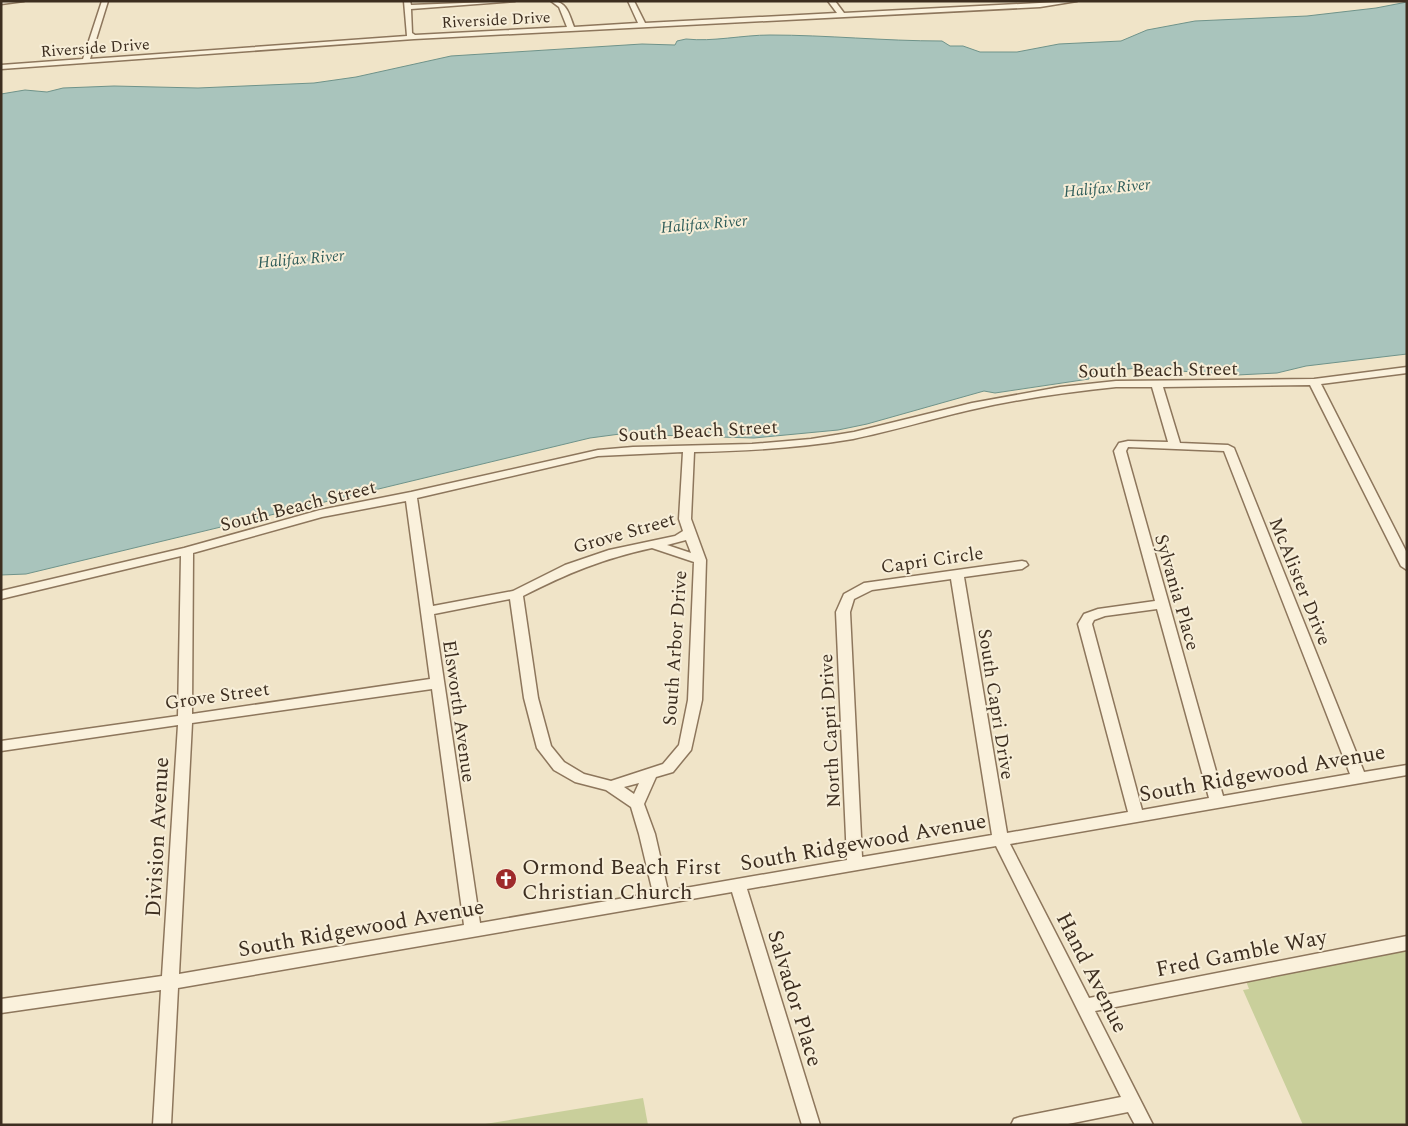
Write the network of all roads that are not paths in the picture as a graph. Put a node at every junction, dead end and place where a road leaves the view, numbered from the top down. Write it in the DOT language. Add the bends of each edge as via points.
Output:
graph roads {
  1 [pos="21,1"];
  2 [pos="104,1"];
  3 [pos="512,1"];
  4 [pos="554,1"];
  5 [pos="631,1"];
  6 [pos="831,1"];
  7 [pos="900,1"];
  8 [pos="1074,1"];
  9 [pos="1,2"];
  10 [pos="1038,3"];
  11 [pos="407,4"];
  12 [pos="909,12"];
  13 [pos="842,15"];
  14 [pos="642,24"];
  15 [pos="571,28"];
  16 [pos="415,34"];
  17 [pos="86,61"];
  18 [pos="1,67"];
  19 [pos="1407,370"];
  20 [pos="1379,374"];
  21 [pos="1407,377"];
  22 [pos="1314,382"];
  23 [pos="1156,383"];
  24 [pos="1175,446"];
  25 [pos="689,448"];
  26 [pos="411,496"];
  27 [pos="690,533"];
  28 [pos="654,545"];
  29 [pos="187,551"];
  30 [pos="700,560"];
  31 [pos="1022,565"];
  32 [pos="1407,566"];
  33 [pos="957,574"];
  34 [pos="516,594"];
  35 [pos="1,595"];
  36 [pos="849,597"];
  37 [pos="1162,604"];
  38 [pos="426,611"];
  39 [pos="438,683"];
  40 [pos="185,720"];
  41 [pos="1,746"];
  42 [pos="1407,770"];
  43 [pos="650,774"];
  44 [pos="1359,778"];
  45 [pos="611,786"];
  46 [pos="1217,801"];
  47 [pos="637,804"];
  48 [pos="1136,816"];
  49 [pos="1001,841"];
  50 [pos="855,864"];
  51 [pos="738,885"];
  52 [pos="662,899"];
  53 [pos="473,930"];
  54 [pos="1407,943"];
  55 [pos="170,982"];
  56 [pos="1,1006"];
  57 [pos="1085,1006"];
  58 [pos="1132,1103"];
  59 [pos="162,1125"];
  60 [pos="811,1125"];
  61 [pos="1020,1125"];
  62 [pos="1144,1125"];
  1 -- 9 [label="street"];
  2 -- 17 [label="street"];
  3 -- 11 [label="street"];
  4 -- 15 [label="street" via="562,6"];
  5 -- 14 [label="street"];
  6 -- 13 [label="street"];
  7 -- 12 [label="street"];
  8 -- 10 [label="street, Riverside Drive"];
  10 -- 12 [label="street, Riverside Drive"];
  11 -- 16 [label="street"];
  12 -- 13 [label="street, Riverside Drive"];
  13 -- 14 [label="street, Riverside Drive"];
  14 -- 15 [label="street, Riverside Drive"];
  15 -- 16 [label="street, Riverside Drive" via="429,37"];
  16 -- 17 [label="street, Riverside Drive" via="400,40"];
  17 -- 18 [label="street, Riverside Drive"];
  19 -- 20 [label="street, South Beach Street"];
  20 -- 21 [label="street"];
  20 -- 22 [label="street, South Beach Street"];
  22 -- 23 [label="street, South Beach Street"];
  22 -- 32 [label="street"];
  23 -- 24 [label="street"];
  23 -- 25 [label="street, South Beach Street" via="1060,390 812,442"];
  24 -- 37 [label="street, Sylvania Place" via="1128,444 1123,445 1120,451"];
  24 -- 44 [label="street, McAlister Drive" via="1228,448"];
  25 -- 26 [label="street, South Beach Street" via="598,453"];
  25 -- 27 [label="street, South Arbor Drive" via="685,519"];
  26 -- 29 [label="street, South Beach Street" via="320,514"];
  26 -- 38 [label="street, Elsworth Avenue"];
  27 -- 28 [label="street, Grove Street"];
  27 -- 30 [label="street, South Arbor Drive"];
  28 -- 30 [label="street"];
  28 -- 34 [label="street, Grove Street" via="613,553 569,568"];
  29 -- 35 [label="street, South Beach Street"];
  29 -- 40 [label="street, Division Avenue"];
  30 -- 43 [label="street, South Arbor Drive" via="694,700 686,746 668,768"];
  31 -- 33 [label="street, Capri Circle"];
  33 -- 36 [label="street, Capri Circle" via="869,586"];
  33 -- 49 [label="street, South Capri Drive"];
  34 -- 38 [label="street, Grove Street"];
  34 -- 45 [label="street" via="531,698 544,748 559,766 580,778"];
  36 -- 50 [label="street, North Capri Drive" via="843,612"];
  37 -- 46 [label="street, Sylvania Place"];
  37 -- 48 [label="street" via="1103,612 1089,617 1085,624"];
  38 -- 39 [label="street, Elsworth Avenue"];
  39 -- 40 [label="street, Grove Street"];
  39 -- 53 [label="street, Elsworth Avenue"];
  40 -- 41 [label="street, Grove Street"];
  40 -- 55 [label="street, Division Avenue"];
  42 -- 44 [label="street, South Ridgewood Avenue"];
  43 -- 45 [label="street, South Arbor Drive"];
  43 -- 47 [label="street"];
  44 -- 46 [label="street, South Ridgewood Avenue"];
  45 -- 47 [label="street"];
  46 -- 48 [label="street, South Ridgewood Avenue"];
  47 -- 52 [label="street"];
  48 -- 49 [label="street, South Ridgewood Avenue"];
  49 -- 50 [label="street, South Ridgewood Avenue"];
  49 -- 57 [label="street, Hand Avenue"];
  50 -- 51 [label="street, South Ridgewood Avenue"];
  51 -- 52 [label="street, South Ridgewood Avenue"];
  51 -- 60 [label="street, Salvador Place"];
  52 -- 53 [label="street, South Ridgewood Avenue"];
  53 -- 55 [label="street, South Ridgewood Avenue"];
  54 -- 57 [label="street, Fred Gamble Way"];
  55 -- 56 [label="street, South Ridgewood Avenue"];
  55 -- 59 [label="street, Division Avenue"];
  57 -- 58 [label="street, Hand Avenue"];
  58 -- 61 [label="street"];
  58 -- 62 [label="street, Hand Avenue"];
}
